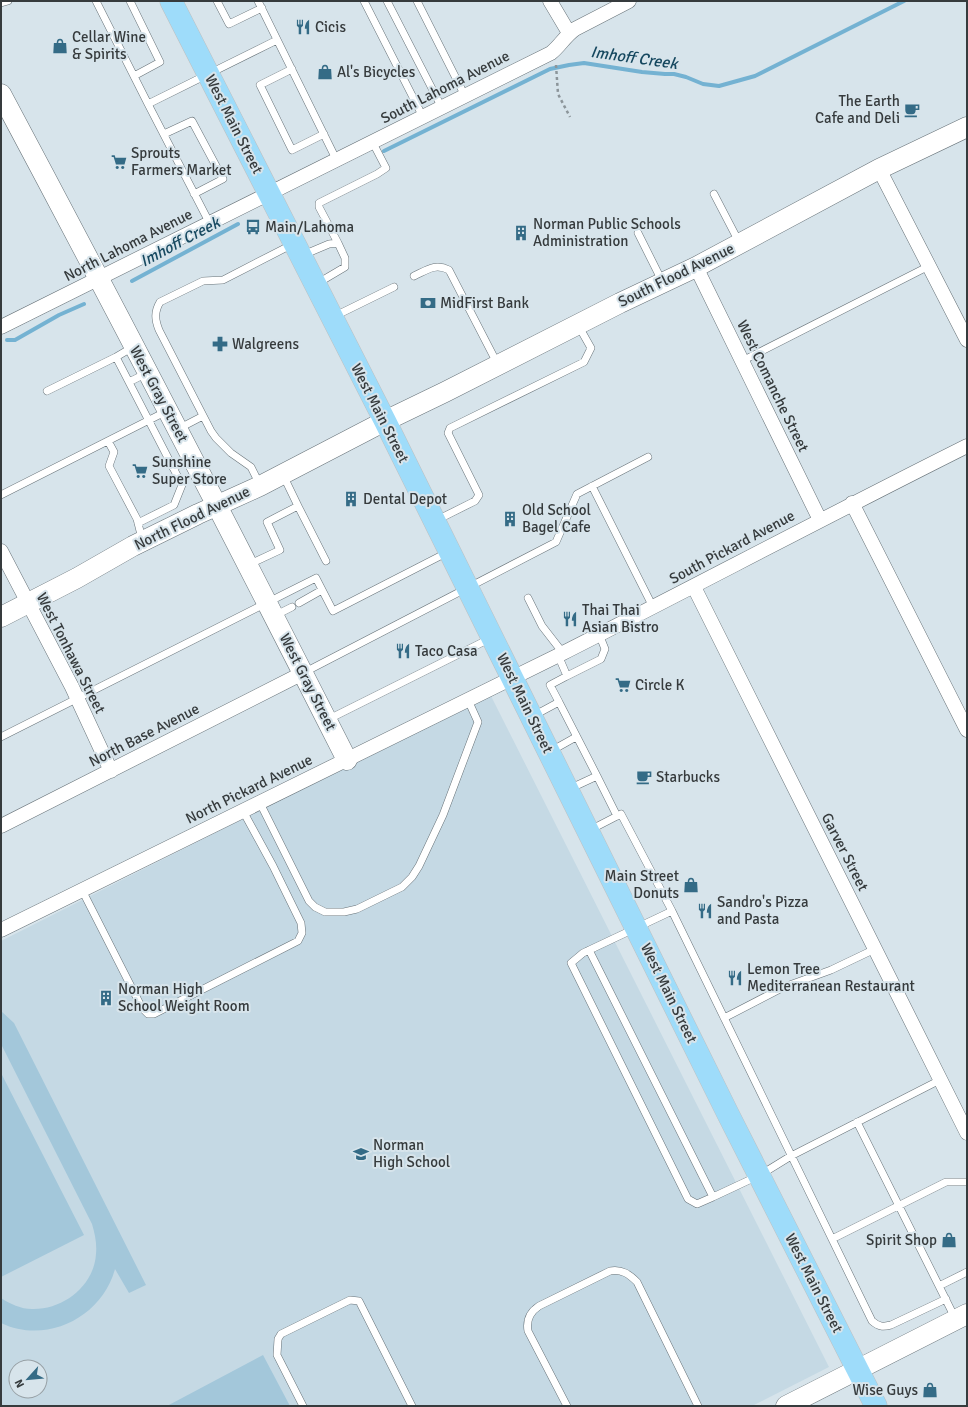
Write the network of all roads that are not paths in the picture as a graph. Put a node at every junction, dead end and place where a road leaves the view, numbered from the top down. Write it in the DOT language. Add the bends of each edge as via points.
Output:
graph roads {
  1 [pos="8,1"];
  2 [pos="96,1"];
  3 [pos="130,1"];
  4 [pos="171,1"];
  5 [pos="217,1"];
  6 [pos="258,1"];
  7 [pos="364,1"];
  8 [pos="387,1"];
  9 [pos="417,1"];
  10 [pos="550,1"];
  11 [pos="629,1"];
  12 [pos="1,3"];
  13 [pos="262,8"];
  14 [pos="569,33"];
  15 [pos="278,40"];
  16 [pos="292,69"];
  17 [pos="209,74"];
  18 [pos="134,76"];
  19 [pos="1,94"];
  20 [pos="465,96"];
  21 [pos="148,104"];
  22 [pos="442,108"];
  23 [pos="423,117"];
  24 [pos="967,127"];
  25 [pos="164,134"];
  26 [pos="324,134"];
  27 [pos="372,143"];
  28 [pos="337,161"];
  29 [pos="880,169"];
  30 [pos="269,193"];
  31 [pos="194,194"];
  32 [pos="714,194"];
  33 [pos="209,222"];
  34 [pos="638,233"];
  35 [pos="338,243"];
  36 [pos="740,244"];
  37 [pos="298,250"];
  38 [pos="929,266"];
  39 [pos="696,267"];
  40 [pos="414,276"];
  41 [pos="99,278"];
  42 [pos="663,283"];
  43 [pos="316,284"];
  44 [pos="394,287"];
  45 [pos="332,318"];
  46 [pos="2,323"];
  47 [pos="578,325"];
  48 [pos="967,340"];
  49 [pos="134,346"];
  50 [pos="116,357"];
  51 [pos="742,361"];
  52 [pos="498,365"];
  53 [pos="148,372"];
  54 [pos="129,382"];
  55 [pos="47,391"];
  56 [pos="168,410"];
  57 [pos="203,416"];
  58 [pos="149,420"];
  59 [pos="385,421"];
  60 [pos="178,429"];
  61 [pos="108,441"];
  62 [pos="967,446"];
  63 [pos="648,457"];
  64 [pos="192,458"];
  65 [pos="173,468"];
  66 [pos="282,475"];
  67 [pos="260,486"];
  68 [pos="592,486"];
  69 [pos="1,495"];
  70 [pos="852,503"];
  71 [pos="218,505"];
  72 [pos="298,506"];
  73 [pos="820,520"];
  74 [pos="434,521"];
  75 [pos="140,532"];
  76 [pos="1,551"];
  77 [pos="449,551"];
  78 [pos="326,561"];
  79 [pos="248,565"];
  80 [pos="467,587"];
  81 [pos="694,587"];
  82 [pos="322,590"];
  83 [pos="528,598"];
  84 [pos="299,603"];
  85 [pos="27,604"];
  86 [pos="292,607"];
  87 [pos="653,607"];
  88 [pos="271,610"];
  89 [pos="1,617"];
  90 [pos="599,634"];
  91 [pos="492,637"];
  92 [pos="560,654"];
  93 [pos="303,674"];
  94 [pos="567,676"];
  95 [pos="512,678"];
  96 [pos="77,699"];
  97 [pos="468,700"];
  98 [pos="559,702"];
  99 [pos="532,717"];
  100 [pos="327,720"];
  101 [pos="967,730"];
  102 [pos="1,737"];
  103 [pos="576,737"];
  104 [pos="549,752"];
  105 [pos="347,760"];
  106 [pos="111,771"];
  107 [pos="596,776"];
  108 [pos="568,790"];
  109 [pos="260,803"];
  110 [pos="243,811"];
  111 [pos="617,816"];
  112 [pos="1,826"];
  113 [pos="588,831"];
  114 [pos="82,890"];
  115 [pos="672,911"];
  116 [pos="636,927"];
  117 [pos="1,930"];
  118 [pos="875,949"];
  119 [pos="589,950"];
  120 [pos="724,1018"];
  121 [pos="940,1080"];
  122 [pos="857,1122"];
  123 [pos="967,1134"];
  124 [pos="791,1156"];
  125 [pos="760,1175"];
  126 [pos="967,1182"];
  127 [pos="713,1197"];
  128 [pos="899,1206"];
  129 [pos="832,1239"];
  130 [pos="967,1272"];
  131 [pos="939,1286"];
  132 [pos="946,1299"];
  133 [pos="962,1318"];
  134 [pos="858,1370"];
  135 [pos="303,1406"];
  136 [pos="412,1406"];
  137 [pos="567,1406"];
  138 [pos="698,1406"];
  139 [pos="786,1406"];
  140 [pos="876,1406"];
  1 -- 12 [label="lane"];
  2 -- 18 [label="lane"];
  3 -- 18 [label="lane" via="160,62"];
  4 -- 17 [label="main road, West Main Street"];
  5 -- 13 [label="lane" via="229,24"];
  6 -- 13 [label="lane"];
  7 -- 23 [label="lane"];
  8 -- 22 [label="lane"];
  9 -- 20 [label="lane"];
  10 -- 14 [label="street"];
  11 -- 14 [label="street, South Lahoma Avenue"];
  13 -- 15 [label="lane"];
  14 -- 20 [label="street, South Lahoma Avenue" via="551,53"];
  15 -- 16 [label="lane"];
  15 -- 17 [label="lane"];
  16 -- 26 [label="lane"];
  16 -- 26 [label="lane" via="260,85 292,150"];
  17 -- 21 [label="lane"];
  17 -- 30 [label="main road, West Main Street"];
  18 -- 21 [label="lane"];
  19 -- 41 [label="street, West Gray Street"];
  20 -- 22 [label="street, South Lahoma Avenue"];
  21 -- 25 [label="lane"];
  22 -- 23 [label="street, South Lahoma Avenue"];
  23 -- 27 [label="street, South Lahoma Avenue"];
  24 -- 29 [label="street, South Flood Avenue"];
  25 -- 31 [label="lane"];
  25 -- 31 [label="lane" via="192,121 223,179"];
  26 -- 28 [label="lane"];
  27 -- 28 [label="street, South Lahoma Avenue"];
  27 -- 35 [label="lane" via="386,168 319,203"];
  28 -- 30 [label="street, South Lahoma Avenue"];
  29 -- 36 [label="street, South Flood Avenue"];
  29 -- 38 [label="street"];
  30 -- 33 [label="street, North Lahoma Avenue"];
  30 -- 37 [label="main road, West Main Street"];
  31 -- 33 [label="lane"];
  32 -- 36 [label="lane"];
  33 -- 41 [label="street, North Lahoma Avenue"];
  34 -- 42 [label="lane"];
  35 -- 37 [label="lane"];
  35 -- 43 [label="lane" via="345,258 345,267"];
  36 -- 39 [label="street, South Flood Avenue"];
  37 -- 43 [label="main road, West Main Street"];
  37 -- 57 [label="lane" via="223,280 203,281 160,302 155,314 159,330"];
  38 -- 48 [label="street"];
  38 -- 51 [label="lane"];
  39 -- 42 [label="street, South Flood Avenue"];
  39 -- 51 [label="street, West Comanche Street"];
  40 -- 52 [label="lane" via="432,267 439,266 449,270"];
  41 -- 46 [label="street, North Lahoma Avenue"];
  41 -- 49 [label="street, West Gray Street"];
  42 -- 47 [label="street, South Flood Avenue"];
  43 -- 45 [label="main road, West Main Street"];
  44 -- 45 [label="lane"];
  45 -- 59 [label="main road, West Main Street"];
  47 -- 52 [label="street, South Flood Avenue"];
  47 -- 74 [label="lane" via="590,348 584,362 450,428 448,433 479,495 475,501"];
  49 -- 50 [label="lane"];
  49 -- 53 [label="street, West Gray Street"];
  50 -- 54 [label="lane"];
  50 -- 55 [label="lane"];
  51 -- 73 [label="street, West Comanche Street"];
  52 -- 59 [label="street, South Flood Avenue"];
  53 -- 54 [label="lane"];
  53 -- 56 [label="street, West Gray Street"];
  54 -- 58 [label="lane"];
  56 -- 58 [label="lane"];
  56 -- 60 [label="street, West Gray Street"];
  57 -- 60 [label="lane"];
  57 -- 67 [label="lane" via="216,438 251,467"];
  58 -- 61 [label="lane"];
  58 -- 65 [label="lane"];
  59 -- 66 [label="street, North Flood Avenue"];
  59 -- 74 [label="main road, West Main Street"];
  60 -- 64 [label="street, West Gray Street"];
  61 -- 69 [label="lane"];
  61 -- 75 [label="lane" via="114,452 109,466"];
  62 -- 70 [label="street, South Pickard Avenue"];
  63 -- 68 [label="lane"];
  64 -- 65 [label="lane"];
  64 -- 71 [label="street, West Gray Street"];
  65 -- 75 [label="lane" via="182,485 174,505"];
  66 -- 67 [label="street, North Flood Avenue"];
  66 -- 72 [label="lane"];
  67 -- 71 [label="street, North Flood Avenue"];
  68 -- 80 [label="lane" via="577,494 556,542"];
  68 -- 87 [label="lane"];
  70 -- 73 [label="street, South Pickard Avenue"];
  70 -- 101 [label="street"];
  71 -- 75 [label="street, North Flood Avenue"];
  71 -- 79 [label="street, West Gray Street"];
  72 -- 78 [label="lane"];
  72 -- 79 [label="lane" via="267,522 280,550"];
  73 -- 81 [label="street, South Pickard Avenue"];
  74 -- 77 [label="main road, West Main Street"];
  75 -- 85 [label="street, North Flood Avenue" via="77,578"];
  76 -- 85 [label="street, West Tonhawa Street"];
  77 -- 80 [label="main road, West Main Street"];
  77 -- 82 [label="lane" via="333,611"];
  79 -- 88 [label="street, West Gray Street"];
  80 -- 91 [label="main road, West Main Street"];
  80 -- 93 [label="lane"];
  81 -- 87 [label="street, South Pickard Avenue"];
  81 -- 118 [label="street, Garver Street"];
  82 -- 84 [label="lane"];
  82 -- 88 [label="lane" via="316,578"];
  83 -- 92 [label="lane"];
  85 -- 89 [label="street, North Flood Avenue"];
  85 -- 96 [label="street, West Tonhawa Street"];
  86 -- 88 [label="lane"];
  87 -- 90 [label="street, South Pickard Avenue"];
  88 -- 93 [label="street, West Gray Street"];
  88 -- 96 [label="lane"];
  90 -- 92 [label="street, South Pickard Avenue"];
  90 -- 94 [label="lane" via="605,649 601,659"];
  91 -- 95 [label="main road, West Main Street"];
  91 -- 100 [label="lane"];
  92 -- 94 [label="lane"];
  92 -- 95 [label="street, South Pickard Avenue"];
  93 -- 100 [label="street, West Gray Street"];
  93 -- 106 [label="street, North Base Avenue"];
  94 -- 98 [label="lane" via="550,685"];
  95 -- 97 [label="street, North Pickard Avenue"];
  95 -- 99 [label="main road, West Main Street"];
  96 -- 102 [label="lane"];
  96 -- 106 [label="street, West Tonhawa Street"];
  97 -- 105 [label="street, North Pickard Avenue"];
  97 -- 109 [label="lane" via="478,722 443,815 419,866 402,887 357,909 344,912 325,912 315,907 309,900"];
  98 -- 99 [label="lane"];
  98 -- 103 [label="lane"];
  99 -- 104 [label="main road, West Main Street"];
  100 -- 105 [label="street, West Gray Street"];
  103 -- 104 [label="lane"];
  103 -- 107 [label="lane"];
  104 -- 108 [label="main road, West Main Street"];
  105 -- 109 [label="street, North Pickard Avenue"];
  106 -- 112 [label="street, North Base Avenue"];
  107 -- 108 [label="lane"];
  107 -- 111 [label="lane"];
  108 -- 113 [label="main road, West Main Street"];
  109 -- 110 [label="street, North Pickard Avenue"];
  110 -- 114 [label="street, North Pickard Avenue"];
  110 -- 114 [label="lane" via="301,923 302,933 298,941 154,1014 148,1014 142,1008"];
  111 -- 113 [label="lane"];
  111 -- 115 [label="lane" via="621,814"];
  113 -- 116 [label="main road, West Main Street"];
  114 -- 117 [label="street, North Pickard Avenue"];
  115 -- 116 [label="lane"];
  115 -- 120 [label="lane"];
  116 -- 119 [label="lane"];
  116 -- 125 [label="main road, West Main Street"];
  118 -- 120 [label="lane" via="831,970 784,987"];
  118 -- 121 [label="street, Garver Street"];
  119 -- 127 [label="lane"];
  119 -- 127 [label="lane" via="571,963 688,1199 697,1204"];
  120 -- 124 [label="lane"];
  121 -- 122 [label="lane"];
  121 -- 123 [label="street, Garver Street"];
  122 -- 124 [label="lane"];
  122 -- 128 [label="lane"];
  124 -- 125 [label="lane"];
  124 -- 129 [label="lane"];
  125 -- 127 [label="lane"];
  125 -- 134 [label="main road, West Main Street"];
  126 -- 128 [label="lane" via="946,1182"];
  128 -- 129 [label="lane"];
  128 -- 131 [label="lane"];
  129 -- 132 [label="lane" via="869,1316 877,1325 891,1325"];
  130 -- 131 [label="lane"];
  131 -- 132 [label="lane"];
  132 -- 133 [label="lane"];
  133 -- 134 [label="street"];
  134 -- 139 [label="street"];
  134 -- 140 [label="main road, West Main Street"];
  135 -- 136 [label="lane" via="277,1355 278,1339 281,1334 350,1300 359,1301"];
  137 -- 138 [label="lane" via="528,1330 528,1321 533,1310 539,1306 616,1270 624,1271 637,1282"];
}
